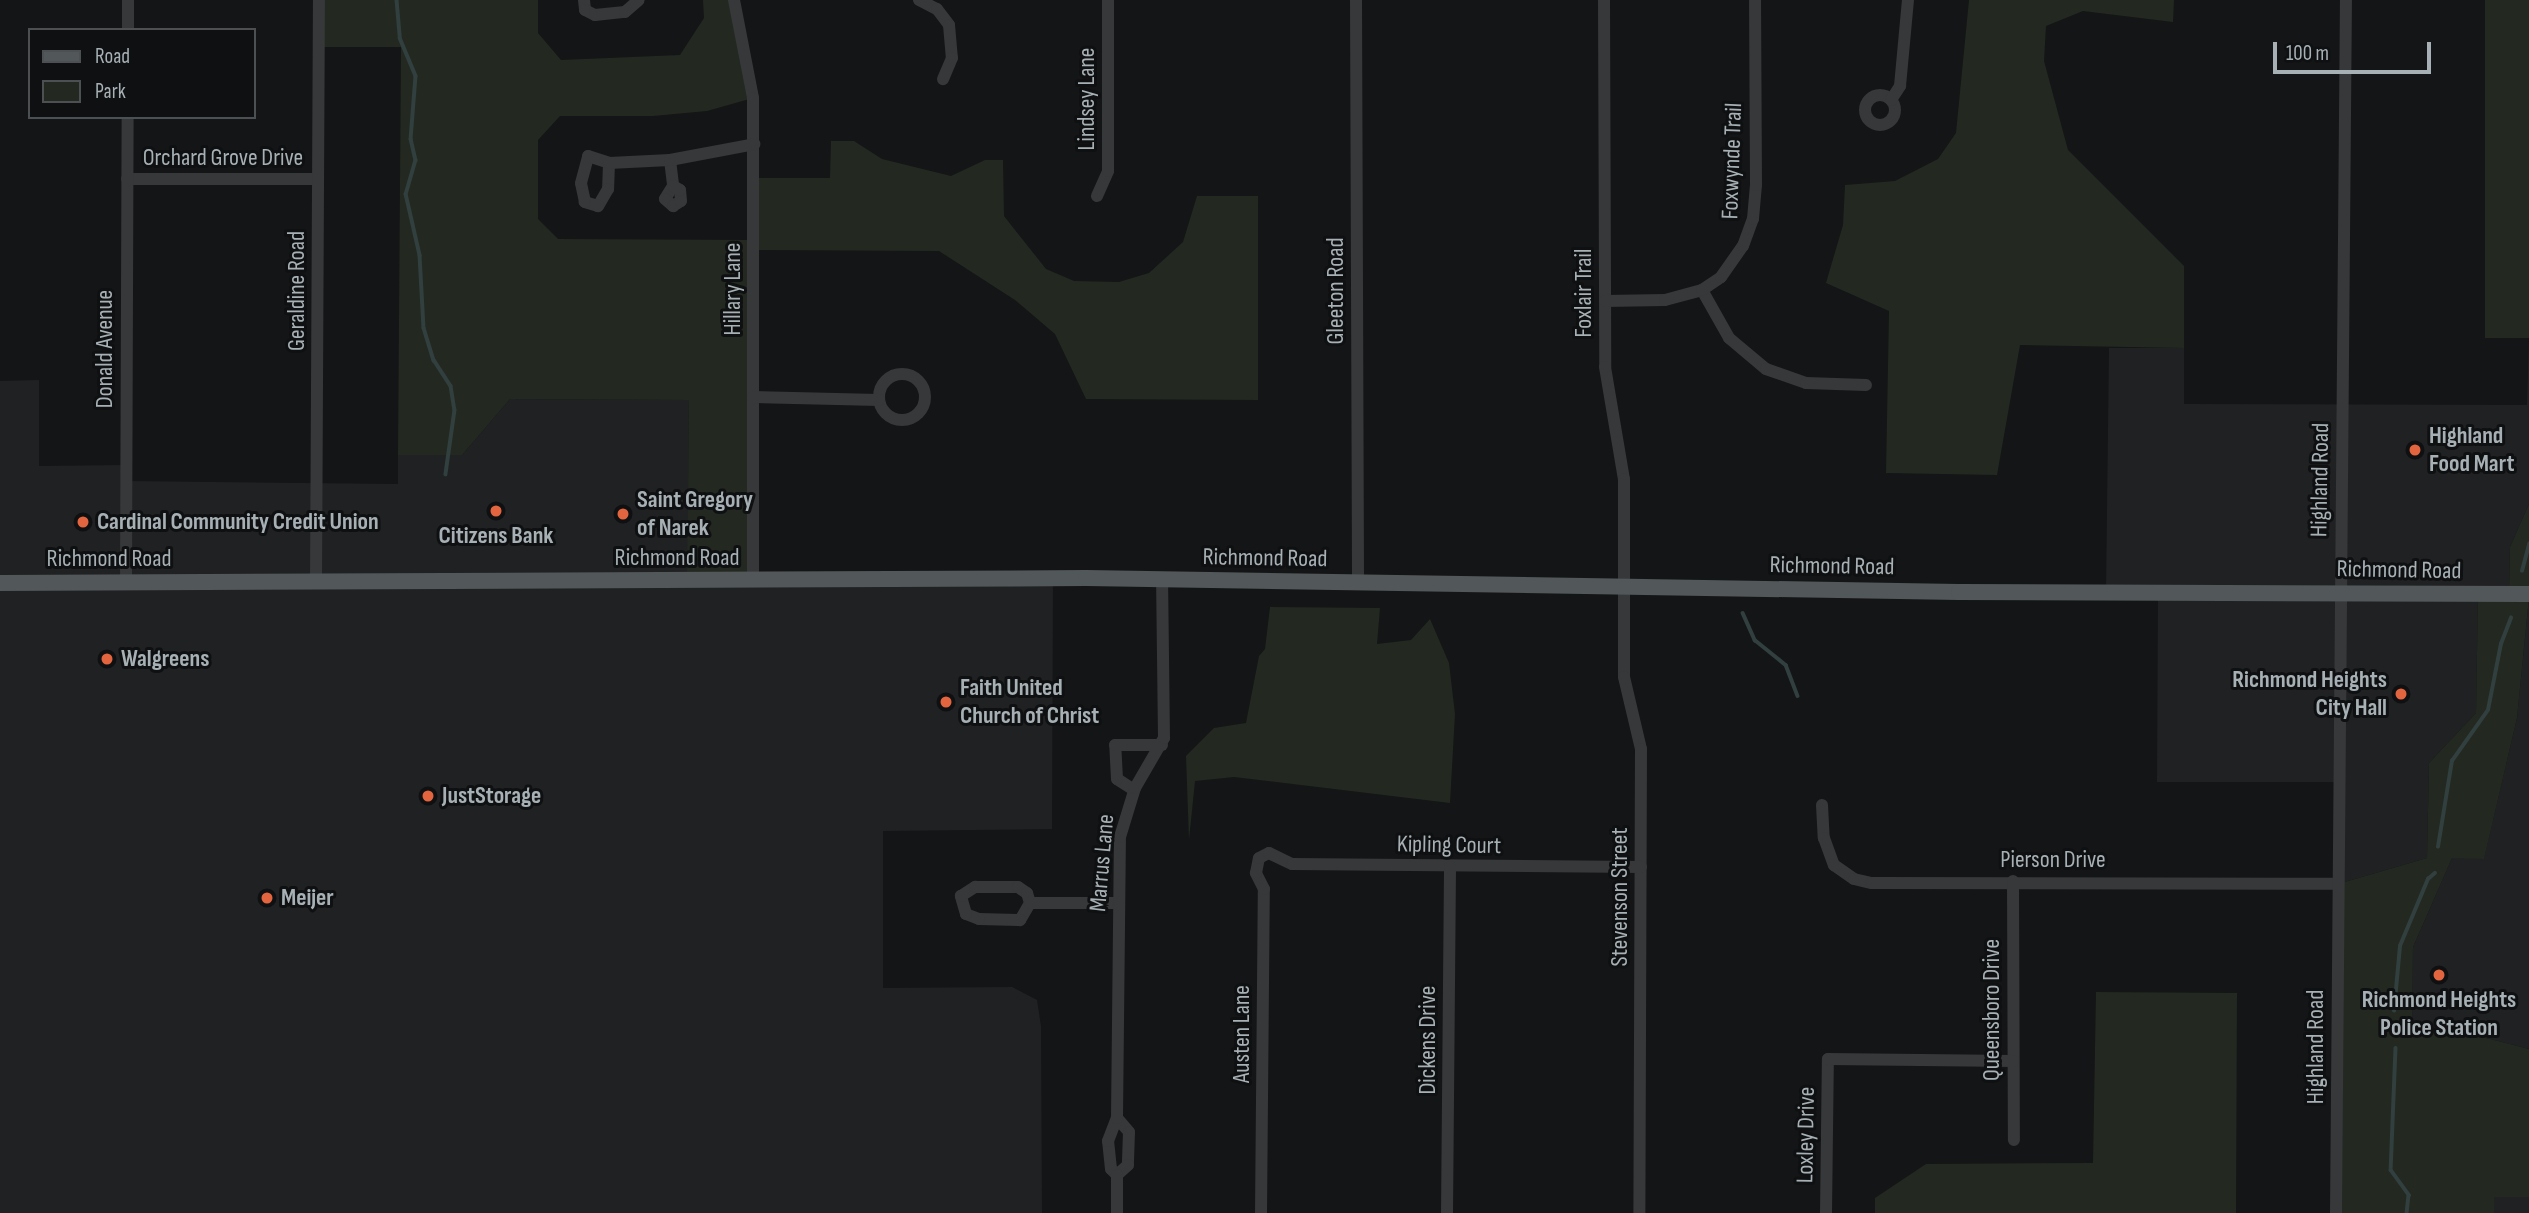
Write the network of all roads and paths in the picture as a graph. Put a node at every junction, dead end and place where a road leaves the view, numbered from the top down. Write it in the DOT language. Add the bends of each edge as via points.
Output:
graph roads {
  1 [pos="128,0"];
  2 [pos="319,0"];
  3 [pos="584,0"];
  4 [pos="639,0"];
  5 [pos="734,0"];
  6 [pos="919,0"];
  7 [pos="1108,0"];
  8 [pos="1356,0"];
  9 [pos="1604,0"];
  10 [pos="1755,0"];
  11 [pos="1908,0"];
  12 [pos="2346,0"];
  13 [pos="128,28"];
  14 [pos="943,79"];
  15 [pos="1891,100"];
  16 [pos="128,119"];
  17 [pos="755,144"];
  18 [pos="670,160"];
  19 [pos="609,163"];
  20 [pos="127,179"];
  21 [pos="318,179"];
  22 [pos="673,187"];
  23 [pos="1097,196"];
  24 [pos="1702,290"];
  25 [pos="1605,301"];
  26 [pos="1866,385"];
  27 [pos="753,397"];
  28 [pos="879,400"];
  29 [pos="1162,580"];
  30 [pos="753,581"];
  31 [pos="126,582"];
  32 [pos="1358,582"];
  33 [pos="0,583"];
  34 [pos="316,583"];
  35 [pos="1625,584"];
  36 [pos="2339,592"];
  37 [pos="2529,594"];
  38 [pos="1162,745"];
  39 [pos="1134,790"];
  40 [pos="1822,805"];
  41 [pos="1259,858"];
  42 [pos="1450,867"];
  43 [pos="1641,867"];
  44 [pos="2013,881"];
  45 [pos="2338,884"];
  46 [pos="1030,903"];
  47 [pos="1118,903"];
  48 [pos="2013,1061"];
  49 [pos="1117,1118"];
  50 [pos="2014,1140"];
  51 [pos="1117,1175"];
  52 [pos="1117,1213"];
  53 [pos="1261,1213"];
  54 [pos="1447,1213"];
  55 [pos="1639,1213"];
  56 [pos="1826,1213"];
  57 [pos="2336,1213"];
  1 -- 13 [label="street"];
  2 -- 21 [label="street, Geraldine Road"];
  3 -- 4 [label="street" via="584,10 603,15 625,12"];
  5 -- 17 [label="street, Hillary Lane" via="753,99"];
  6 -- 14 [label="street" via="937,9 949,25 952,58"];
  7 -- 23 [label="street, Lindsey Lane" via="1108,171"];
  8 -- 32 [label="street, Gleeton Road"];
  9 -- 25 [label="street, Foxlair Trail"];
  10 -- 24 [label="street, Foxwynde Trail" via="1753,219 1736,258"];
  11 -- 15 [label="street" via="1900,86"];
  12 -- 36 [label="street, Highland Road"];
  16 -- 20 [label="street, Donald Avenue"];
  17 -- 18 [label="street"];
  17 -- 27 [label="street, Hillary Lane"];
  18 -- 19 [label="street"];
  18 -- 22 [label="street"];
  20 -- 21 [label="street, Orchard Grove Drive"];
  20 -- 31 [label="street, Donald Avenue"];
  21 -- 34 [label="street, Geraldine Road"];
  24 -- 25 [label="street, Foxwynde Trail" via="1665,300"];
  24 -- 26 [label="street" via="1730,338 1766,369 1806,383"];
  25 -- 35 [label="street, Foxlair Trail" via="1605,367 1624,479"];
  27 -- 28 [label="street"];
  27 -- 30 [label="street, Hillary Lane"];
  29 -- 30 [label="main road, Richmond Road"];
  29 -- 32 [label="main road, Richmond Road"];
  29 -- 38 [label="street, Marrus Lane" via="1166,717"];
  30 -- 34 [label="main road, Richmond Road"];
  31 -- 33 [label="main road, Richmond Road"];
  31 -- 34 [label="main road, Richmond Road"];
  32 -- 35 [label="main road, Richmond Road"];
  35 -- 36 [label="main road, Richmond Road" via="1959,592"];
  35 -- 43 [label="street, Stevenson Street" via="1624,677 1641,749"];
  36 -- 37 [label="main road, Richmond Road"];
  36 -- 45 [label="street, Highland Road"];
  38 -- 39 [label="street, Marrus Lane"];
  38 -- 39 [label="street" via="1115,746 1117,779"];
  39 -- 47 [label="street, Marrus Lane" via="1122,822"];
  40 -- 44 [label="street, Pierson Drive" via="1828,853 1835,865 1854,879 1872,883"];
  41 -- 42 [label="street, Kipling Court" via="1269,853 1292,864"];
  41 -- 53 [label="street, Austen Lane" via="1256,873 1264,889"];
  42 -- 43 [label="street, Kipling Court"];
  42 -- 54 [label="street, Dickens Drive"];
  43 -- 55 [label="street, Stevenson Street"];
  44 -- 45 [label="street, Pierson Drive"];
  44 -- 48 [label="street, Queensboro Drive"];
  45 -- 57 [label="street, Highland Road"];
  46 -- 46 [label="street" via="1027,893 1018,887 975,887 961,897 966,914 979,919 1020,920"];
  46 -- 47 [label="street"];
  47 -- 49 [label="street, Marrus Lane"];
  48 -- 50 [label="street, Queensboro Drive"];
  48 -- 56 [label="street, Loxley Drive" via="1828,1059"];
  49 -- 51 [label="street, Marrus Lane" via="1108,1141 1111,1169"];
  49 -- 51 [label="street, Marrus Lane" via="1129,1132 1128,1165"];
  51 -- 52 [label="street"];
}
